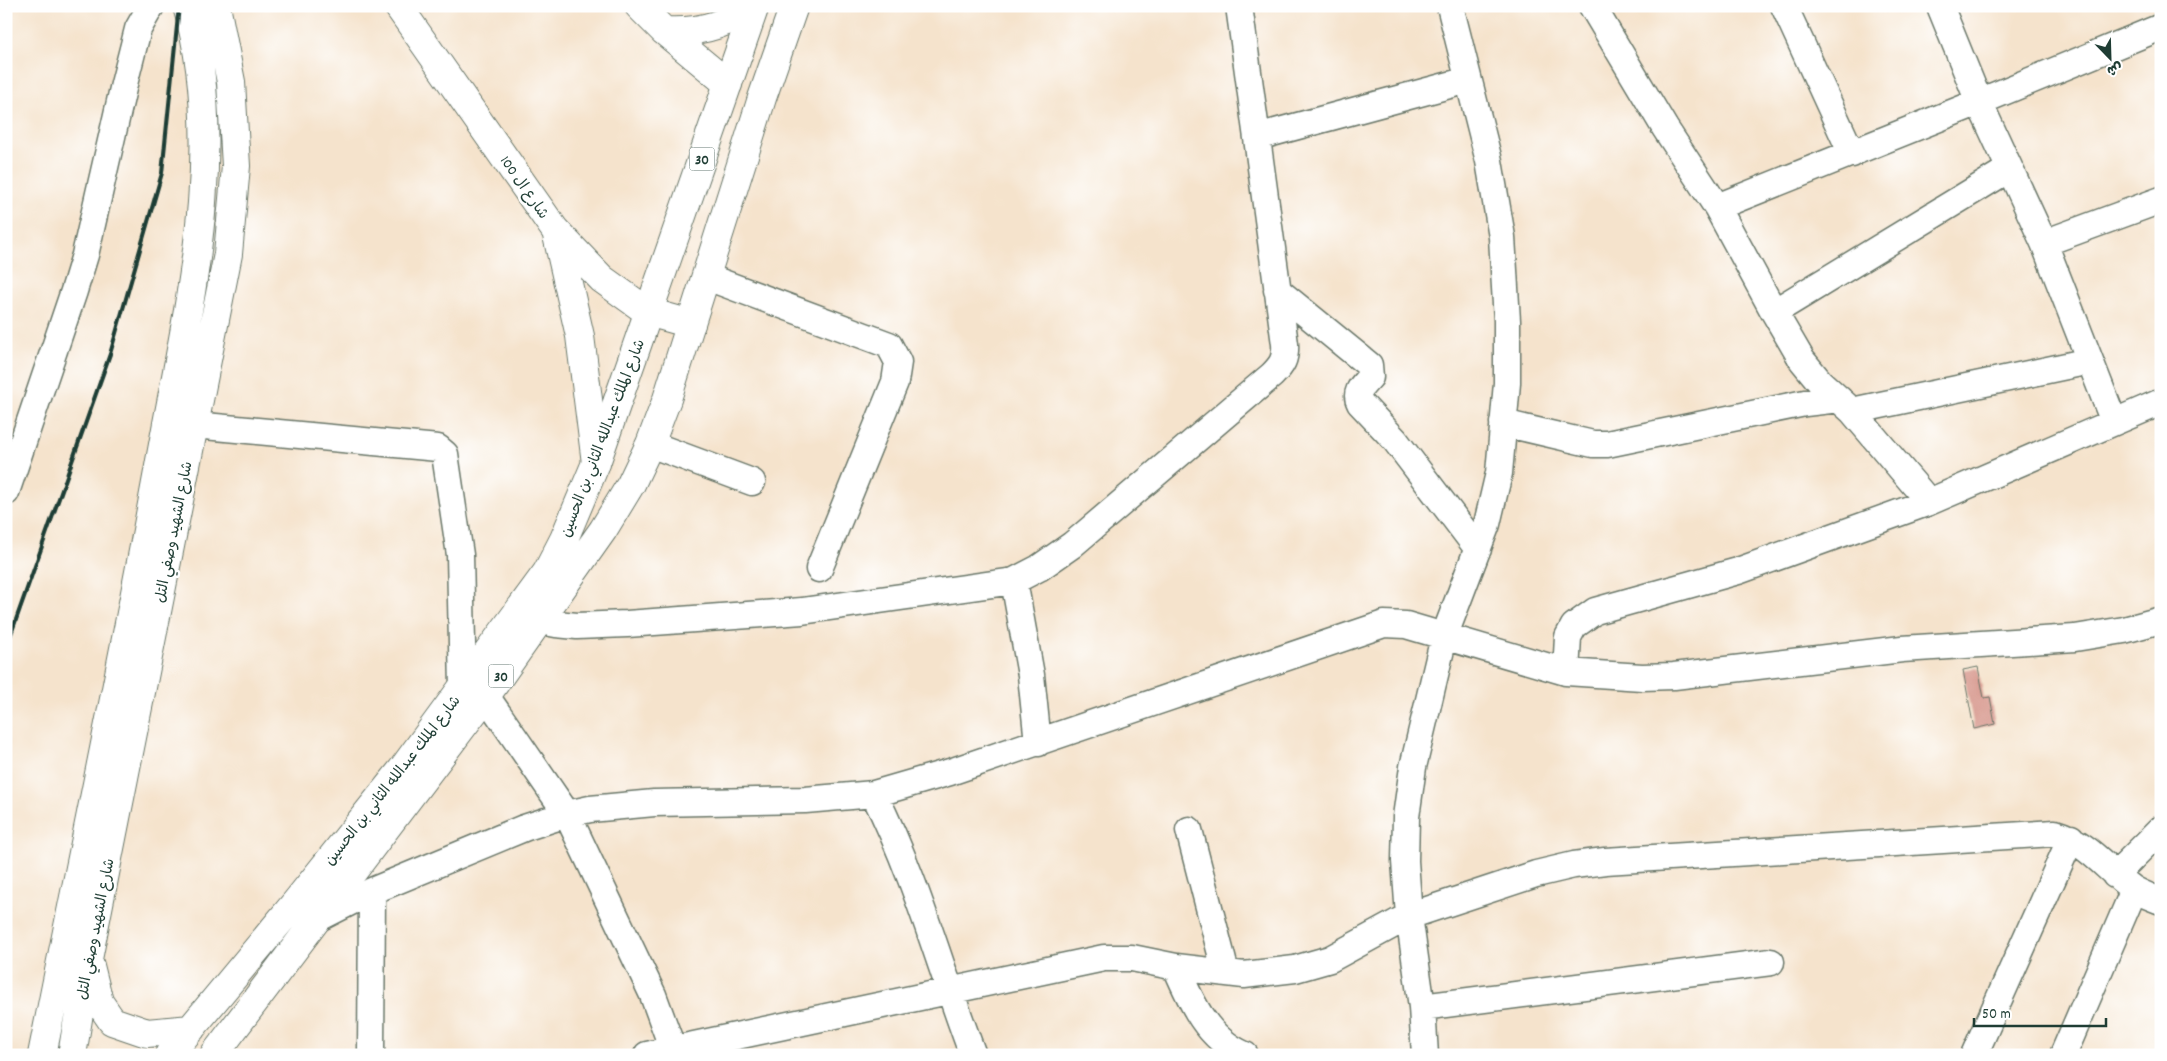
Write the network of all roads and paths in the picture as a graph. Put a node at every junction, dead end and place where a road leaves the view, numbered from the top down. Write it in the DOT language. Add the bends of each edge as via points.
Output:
graph roads {
  1 [pos="151,6"];
  2 [pos="187,6"];
  3 [pos="216,6"];
  4 [pos="398,6"];
  5 [pos="639,6"];
  6 [pos="750,6"];
  7 [pos="755,6"];
  8 [pos="794,6"];
  9 [pos="1239,6"];
  10 [pos="1450,6"];
  11 [pos="1592,6"];
  12 [pos="1784,6"];
  13 [pos="1940,6"];
  14 [pos="2161,27"];
  15 [pos="664,31"];
  16 [pos="1468,80"];
  17 [pos="728,84"];
  18 [pos="762,98"];
  19 [pos="1979,102"];
  20 [pos="1257,137"];
  21 [pos="1852,154"];
  22 [pos="2009,169"];
  23 [pos="2161,200"];
  24 [pos="1717,207"];
  25 [pos="555,230"];
  26 [pos="2044,243"];
  27 [pos="707,277"];
  28 [pos="1277,290"];
  29 [pos="648,312"];
  30 [pos="1774,312"];
  31 [pos="691,324"];
  32 [pos="2090,361"];
  33 [pos="2161,402"];
  34 [pos="1845,405"];
  35 [pos="2114,422"];
  36 [pos="1503,423"];
  37 [pos="194,425"];
  38 [pos="650,444"];
  39 [pos="596,464"];
  40 [pos="752,482"];
  41 [pos="6,492"];
  42 [pos="1929,502"];
  43 [pos="1478,549"];
  44 [pos="819,570"];
  45 [pos="1014,581"];
  46 [pos="2161,620"];
  47 [pos="540,621"];
  48 [pos="1444,637"];
  49 [pos="1566,672"];
  50 [pos="475,692"];
  51 [pos="1038,742"];
  52 [pos="874,794"];
  53 [pos="567,814"];
  54 [pos="2161,829"];
  55 [pos="1189,830"];
  56 [pos="2071,838"];
  57 [pos="2125,882"];
  58 [pos="372,891"];
  59 [pos="2161,901"];
  60 [pos="1409,916"];
  61 [pos="315,920"];
  62 [pos="88,959"];
  63 [pos="1772,962"];
  64 [pos="1176,967"];
  65 [pos="1226,973"];
  66 [pos="948,990"];
  67 [pos="1422,1007"];
  68 [pos="191,1029"];
  69 [pos="675,1052"];
  70 [pos="42,1055"];
  71 [pos="72,1055"];
  72 [pos="169,1055"];
  73 [pos="214,1055"];
  74 [pos="371,1055"];
  75 [pos="647,1055"];
  76 [pos="973,1055"];
  77 [pos="1245,1055"];
  78 [pos="1425,1055"];
  79 [pos="1974,1055"];
  80 [pos="2063,1055"];
  1 -- 41 [label="street" via="138,29 85,255"];
  2 -- 70 [label="main road, شارع الشهيد وصفي التل" via="204,92 198,248 134,603"];
  3 -- 37 [label="main road, شارع الشهيد وصفي التل" via="231,82 236,166 228,254"];
  4 -- 25 [label="main road, شارع ال 100"];
  5 -- 15 [label="main road"];
  6 -- 15 [label="main road" via="724,23 705,29"];
  7 -- 17 [label="main road, شارع الملك عبدالله الثاني بن الحسين / 30"];
  8 -- 18 [label="main road, شارع الملك عبدالله الثاني بن الحسين / 30"];
  9 -- 20 [label="street"];
  10 -- 16 [label="street"];
  11 -- 24 [label="street"];
  12 -- 21 [label="street"];
  13 -- 19 [label="street"];
  14 -- 19 [label="street"];
  15 -- 17 [label="main road"];
  16 -- 20 [label="street"];
  16 -- 36 [label="street" via="1489,161 1502,237 1507,321"];
  17 -- 18 [label="main road"];
  17 -- 29 [label="main road, شارع الملك عبدالله الثاني بن الحسين / 30"];
  18 -- 27 [label="main road, شارع الملك عبدالله الثاني بن الحسين / 30"];
  19 -- 21 [label="street"];
  19 -- 22 [label="street"];
  20 -- 28 [label="street"];
  21 -- 24 [label="street"];
  22 -- 26 [label="street"];
  22 -- 30 [label="street"];
  23 -- 26 [label="street"];
  24 -- 30 [label="street"];
  25 -- 29 [label="main road, شارع ال 100" via="602,279"];
  25 -- 39 [label="main road" via="580,336"];
  26 -- 32 [label="street"];
  27 -- 31 [label="main road, شارع الملك عبدالله الثاني بن الحسين / 30"];
  27 -- 44 [label="street" via="889,345 898,362 894,382"];
  28 -- 43 [label="street" via="1369,365 1370,377 1358,392 1360,403 1395,440"];
  28 -- 45 [label="street" via="1286,344 1282,364 1072,545"];
  29 -- 31 [label="main road, شارع ال 100"];
  29 -- 39 [label="main road, شارع الملك عبدالله الثاني بن الحسين / 30"];
  30 -- 34 [label="street" via="1802,360"];
  31 -- 38 [label="main road, شارع الملك عبدالله الثاني بن الحسين / 30"];
  32 -- 34 [label="street"];
  32 -- 35 [label="street"];
  33 -- 35 [label="street"];
  34 -- 36 [label="street" via="1805,403 1607,444 1592,444"];
  34 -- 42 [label="street"];
  35 -- 42 [label="street"];
  36 -- 43 [label="street" via="1499,473"];
  37 -- 50 [label="street" via="438,448 445,454 460,555 460,628"];
  37 -- 62 [label="main road, شارع الشهيد وصفي التل"];
  38 -- 40 [label="street"];
  38 -- 47 [label="main road, شارع الملك عبدالله الثاني بن الحسين / 30" via="603,530"];
  39 -- 50 [label="main road, شارع الملك عبدالله الثاني بن الحسين / 30" via="547,572"];
  42 -- 49 [label="street" via="1738,571 1595,611 1574,626 1568,637"];
  43 -- 48 [label="street"];
  45 -- 47 [label="street" via="802,611 577,626"];
  45 -- 51 [label="street" via="1031,675"];
  46 -- 49 [label="street" via="2076,638 1902,649 1674,676"];
  47 -- 50 [label="main road, شارع الملك عبدالله الثاني بن الحسين / 30"];
  48 -- 49 [label="street"];
  48 -- 51 [label="street" via="1406,625 1375,626"];
  48 -- 60 [label="street" via="1413,767 1406,817 1404,861"];
  50 -- 53 [label="street"];
  50 -- 61 [label="main road, شارع الملك عبدالله الثاني بن الحسين / 30"];
  50 -- 68 [label="main road, شارع الملك عبدالله الثاني بن الحسين / 30" via="401,771"];
  51 -- 52 [label="street"];
  52 -- 53 [label="street" via="805,800 654,803 590,808"];
  52 -- 66 [label="street" via="909,872"];
  53 -- 58 [label="street" via="524,828"];
  53 -- 69 [label="street" via="653,995"];
  54 -- 57 [label="street"];
  55 -- 65 [label="street"];
  56 -- 57 [label="street"];
  56 -- 60 [label="street" via="2041,833 1605,861 1536,874"];
  56 -- 79 [label="street"];
  57 -- 59 [label="street"];
  57 -- 80 [label="street"];
  58 -- 61 [label="street"];
  58 -- 74 [label="street"];
  60 -- 65 [label="street" via="1330,959 1295,970 1244,976"];
  60 -- 67 [label="street"];
  61 -- 73 [label="main road, شارع الملك عبدالله الثاني بن الحسين / 30"];
  62 -- 68 [label="main road" via="100,1002 112,1021 147,1033"];
  62 -- 71 [label="main road, شارع الشهيد وصفي التل"];
  63 -- 67 [label="street"];
  64 -- 65 [label="street"];
  64 -- 66 [label="street" via="1132,958 1104,958"];
  64 -- 77 [label="street" via="1192,1005 1210,1029"];
  66 -- 69 [label="street"];
  66 -- 76 [label="street"];
  67 -- 78 [label="street"];
  68 -- 72 [label="main road, شارع الملك عبدالله الثاني بن الحسين / 30"];
  69 -- 75 [label="street"];
}
